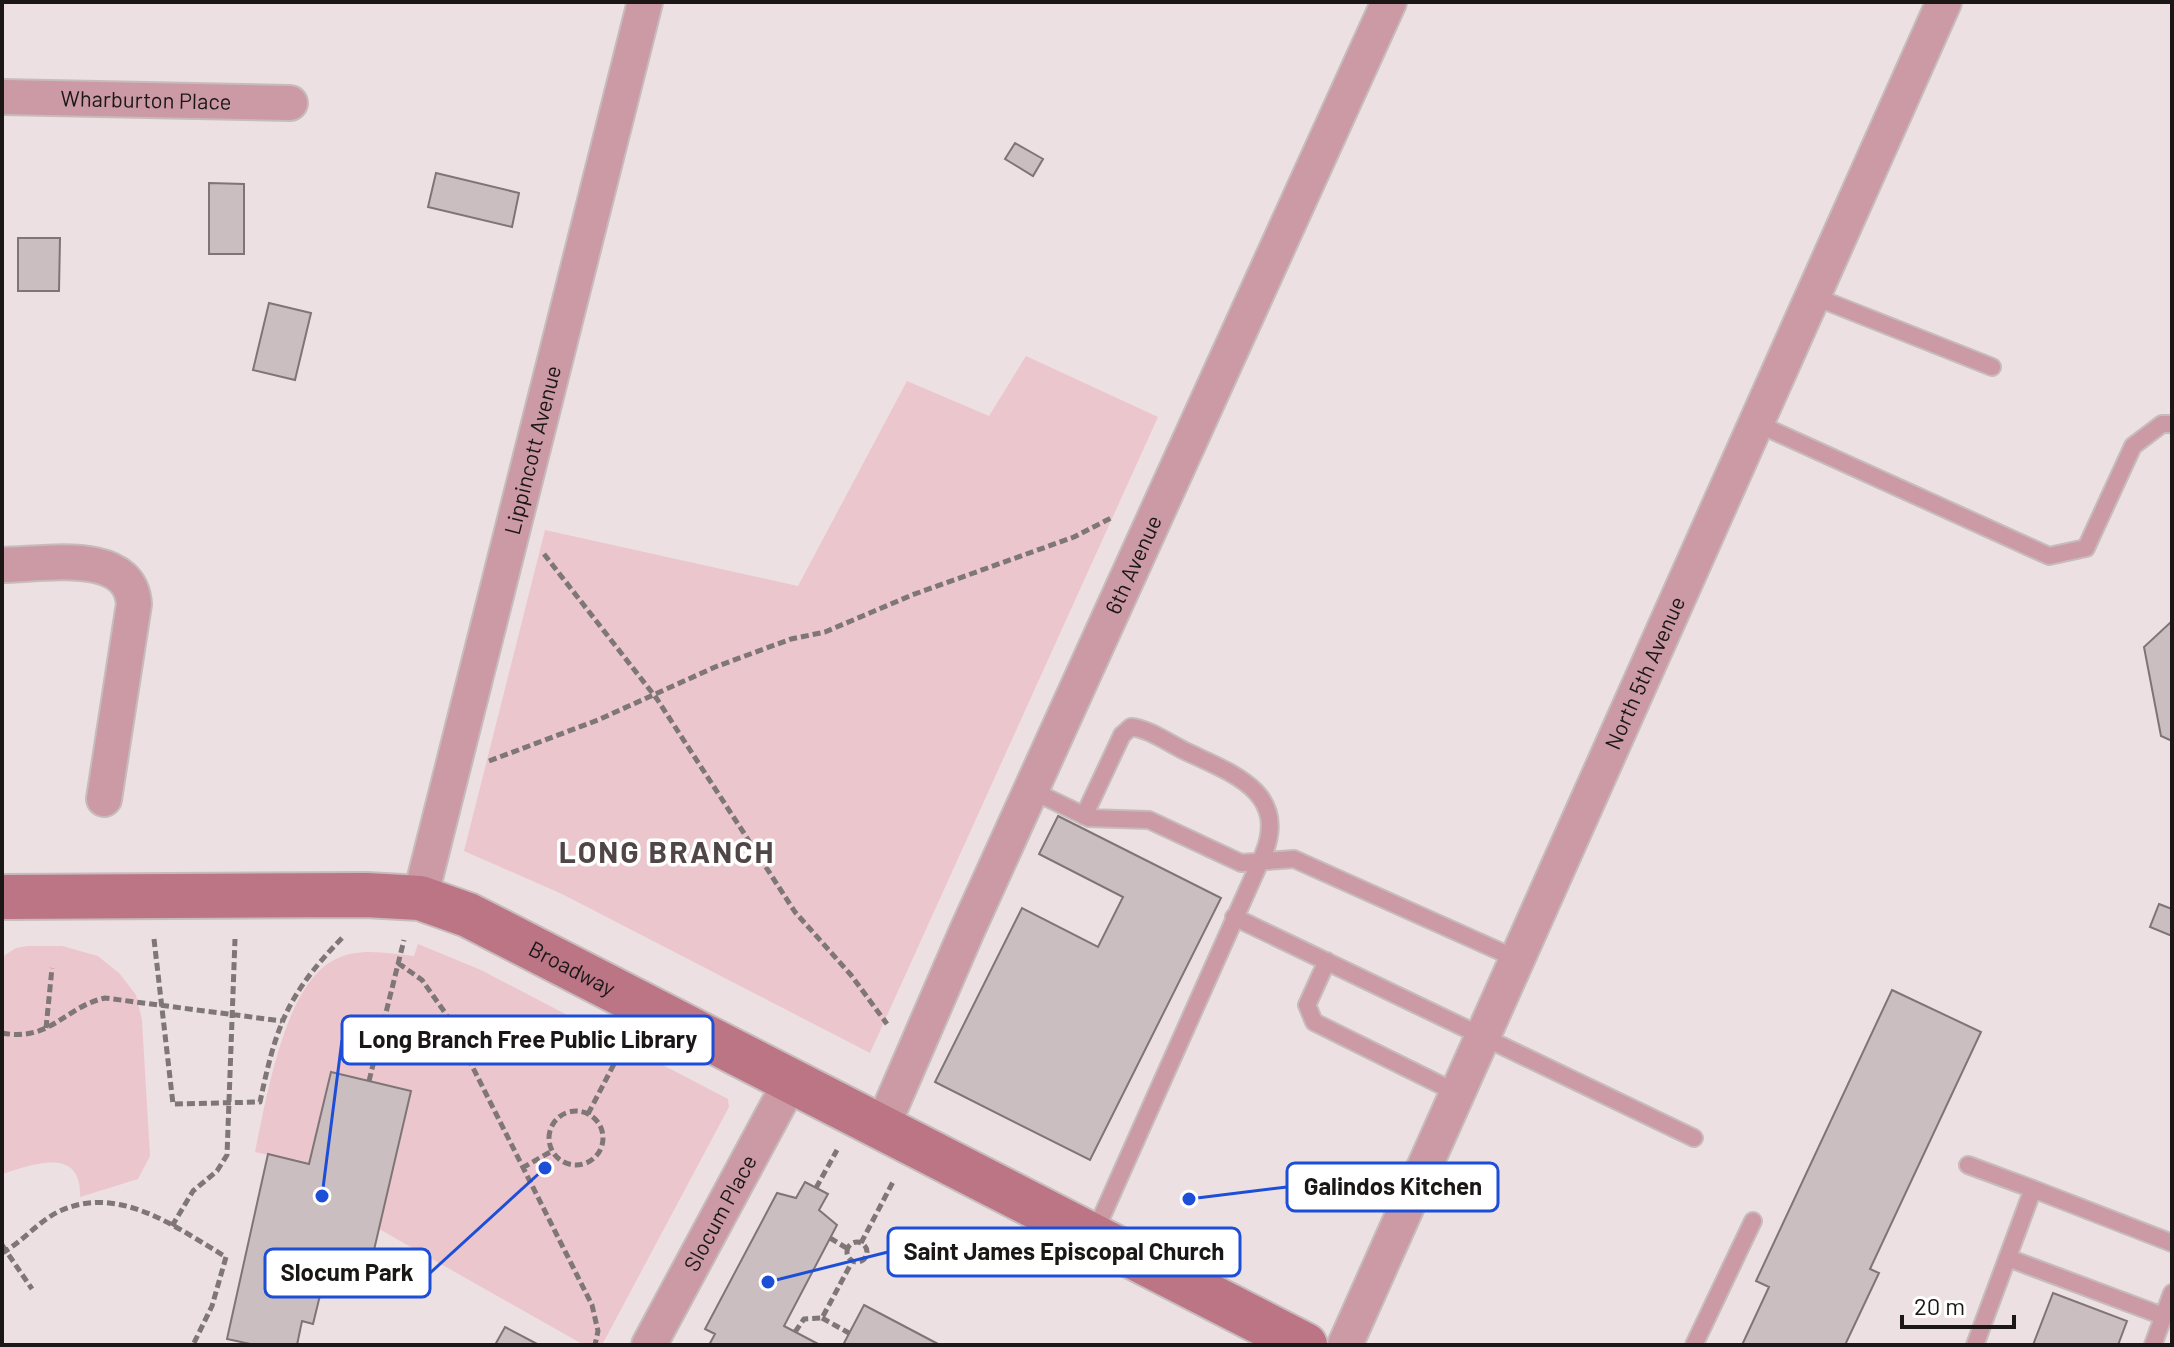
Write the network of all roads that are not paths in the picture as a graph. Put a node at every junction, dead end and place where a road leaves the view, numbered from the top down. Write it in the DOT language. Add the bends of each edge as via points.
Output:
graph roads {
  1 [pos="645,2"];
  2 [pos="1389,2"];
  3 [pos="1944,2"];
  4 [pos="2,97"];
  5 [pos="290,103"];
  6 [pos="1813,296"];
  7 [pos="1992,367"];
  8 [pos="1756,423"];
  9 [pos="2172,424"];
  10 [pos="2,565"];
  11 [pos="1031,790"];
  12 [pos="104,799"];
  13 [pos="1084,816"];
  14 [pos="1258,864"];
  15 [pos="2,897"];
  16 [pos="420,898"];
  17 [pos="1234,917"];
  18 [pos="1517,959"];
  19 [pos="1327,961"];
  20 [pos="1482,1038"];
  21 [pos="791,1081"];
  22 [pos="1457,1093"];
  23 [pos="882,1127"];
  24 [pos="1694,1138"];
  25 [pos="1968,1165"];
  26 [pos="2033,1189"];
  27 [pos="1753,1221"];
  28 [pos="1093,1236"];
  29 [pos="2172,1243"];
  30 [pos="2008,1258"];
  31 [pos="2172,1293"];
  32 [pos="2163,1316"];
  33 [pos="1302,1344"];
  34 [pos="649,1345"];
  35 [pos="1345,1345"];
  36 [pos="1694,1345"];
  37 [pos="1975,1345"];
  38 [pos="2153,1345"];
  1 -- 16 [label="street, Lippincott Avenue"];
  2 -- 11 [label="street, 6th Avenue"];
  3 -- 6 [label="street, North 5th Avenue"];
  4 -- 5 [label="street, Wharburton Place"];
  6 -- 7 [label="lane"];
  6 -- 8 [label="street, North 5th Avenue"];
  8 -- 9 [label="lane" via="2049,556 2086,548 2133,446 2162,424"];
  8 -- 18 [label="street, North 5th Avenue"];
  10 -- 12 [label="street" via="98,565 125,576 133,588"];
  11 -- 13 [label="lane"];
  11 -- 23 [label="street, 6th Avenue"];
  13 -- 14 [label="lane" via="1149,820 1226,858"];
  13 -- 14 [label="lane" via="1122,735 1139,728 1239,778 1262,798 1270,825"];
  14 -- 17 [label="lane"];
  14 -- 18 [label="lane" via="1294,859"];
  15 -- 16 [label="street, Broadway"];
  16 -- 21 [label="street, Broadway" via="468,915"];
  17 -- 19 [label="lane"];
  17 -- 28 [label="lane"];
  18 -- 20 [label="street, North 5th Avenue"];
  19 -- 20 [label="lane"];
  19 -- 22 [label="lane" via="1307,1005 1314,1022"];
  20 -- 22 [label="street, North 5th Avenue"];
  20 -- 24 [label="lane"];
  21 -- 23 [label="street, Broadway"];
  21 -- 34 [label="street, Slocum Place"];
  22 -- 35 [label="street, North 5th Avenue"];
  23 -- 28 [label="street, Broadway"];
  25 -- 26 [label="lane"];
  26 -- 29 [label="lane"];
  26 -- 30 [label="lane"];
  27 -- 36 [label="lane"];
  28 -- 33 [label="street, Broadway"];
  30 -- 32 [label="lane"];
  30 -- 37 [label="lane"];
  31 -- 32 [label="lane"];
  32 -- 38 [label="lane"];
}
